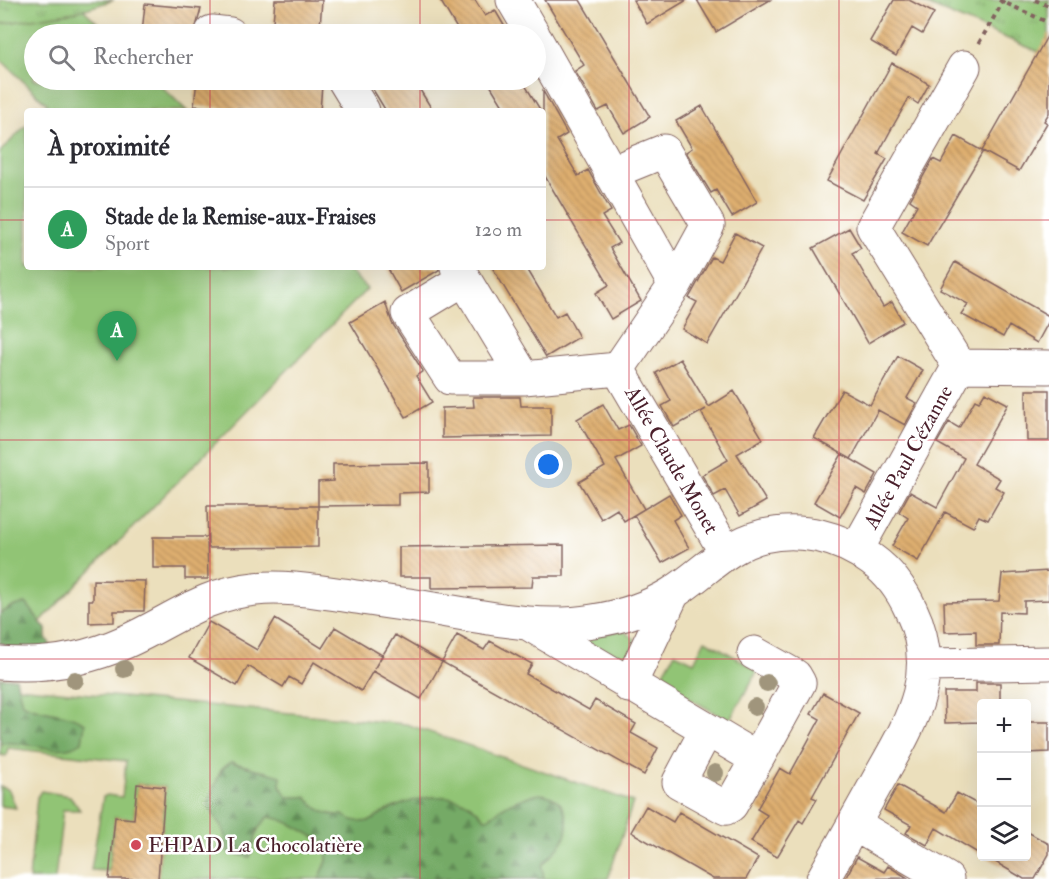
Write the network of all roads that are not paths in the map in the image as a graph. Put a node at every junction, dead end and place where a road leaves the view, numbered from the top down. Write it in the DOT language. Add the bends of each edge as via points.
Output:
graph roads {
  1 [pos="513,0"];
  2 [pos="526,24"];
  3 [pos="546,58"];
  4 [pos="964,67"];
  5 [pos="350,90"];
  6 [pos="361,108"];
  7 [pos="610,173"];
  8 [pos="460,273"];
  9 [pos="675,285"];
  10 [pos="959,366"];
  11 [pos="1049,367"];
  12 [pos="618,369"];
  13 [pos="524,378"];
  14 [pos="857,549"];
  15 [pos="725,551"];
  16 [pos="672,593"];
  17 [pos="529,624"];
  18 [pos="754,653"];
  19 [pos="0,663"];
  20 [pos="1049,663"];
  21 [pos="924,665"];
  22 [pos="629,686"];
  23 [pos="706,731"];
  24 [pos="757,759"];
  25 [pos="854,824"];
  26 [pos="823,879"];
  27 [pos="947,879"];
  1 -- 2 [label="street"];
  3 -- 7 [label="street"];
  4 -- 10 [label="street, Allée Paul Cézanne" via="873,227"];
  5 -- 6 [label="street"];
  7 -- 9 [label="street"];
  7 -- 9 [label="street, Allée Claude Monet" via="664,152 708,225"];
  8 -- 13 [label="street, Allée Claude Monet"];
  8 -- 13 [label="street, Allée Claude Monet" via="408,313 450,378"];
  9 -- 12 [label="street, Allée Claude Monet"];
  10 -- 11 [label="street, Allée Paul Cézanne"];
  10 -- 14 [label="street, Allée Paul Cézanne"];
  12 -- 13 [label="street, Allée Claude Monet"];
  12 -- 15 [label="street, Allée Claude Monet"];
  14 -- 15 [label="street" via="837,540 798,532 766,535"];
  14 -- 21 [label="street" via="899,587 920,631"];
  15 -- 16 [label="street"];
  16 -- 17 [label="street" via="610,618 573,624"];
  16 -- 22 [label="street"];
  17 -- 19 [label="street" via="301,588 254,589 206,600 128,641 85,657 40,664"];
  17 -- 22 [label="street"];
  18 -- 24 [label="street" via="795,676 799,683"];
  20 -- 21 [label="street"];
  21 -- 25 [label="street" via="910,721"];
  22 -- 23 [label="street"];
  23 -- 24 [label="street"];
  23 -- 24 [label="street" via="679,782 720,807 731,805"];
  25 -- 26 [label="street"];
  25 -- 27 [label="street"];
}
